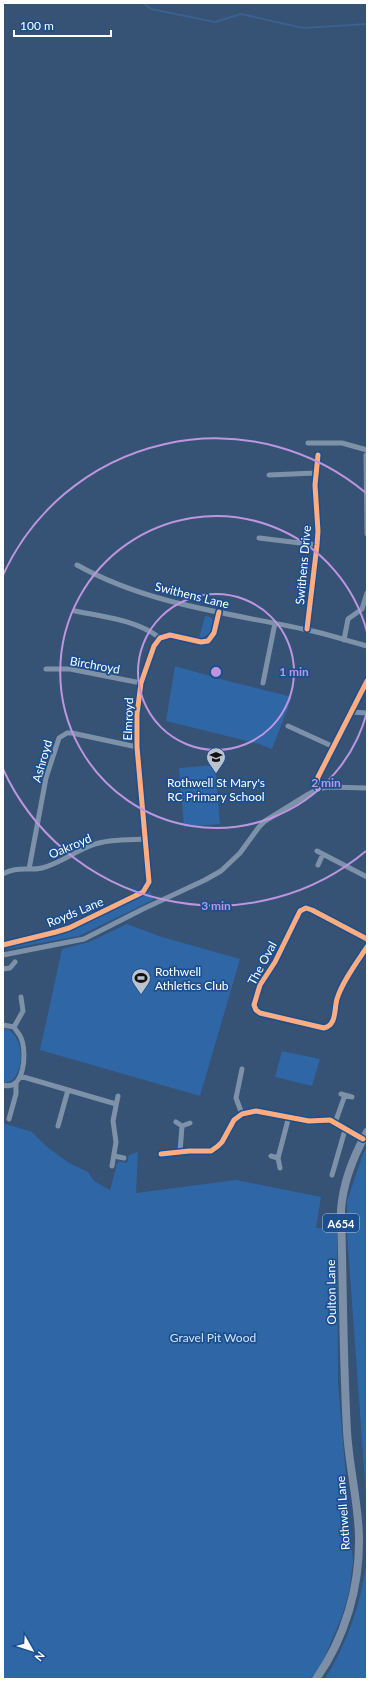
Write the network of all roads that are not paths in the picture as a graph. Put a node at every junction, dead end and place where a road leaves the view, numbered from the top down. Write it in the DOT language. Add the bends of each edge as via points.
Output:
graph roads {
  1 [pos="308,443"];
  2 [pos="366,452"];
  3 [pos="318,455"];
  4 [pos="366,464"];
  5 [pos="315,473"];
  6 [pos="269,475"];
  7 [pos="367,534"];
  8 [pos="259,538"];
  9 [pos="317,545"];
  10 [pos="77,565"];
  11 [pos="366,591"];
  12 [pos="75,611"];
  13 [pos="219,612"];
  14 [pos="276,624"];
  15 [pos="307,630"];
  16 [pos="160,638"];
  17 [pos="344,640"];
  18 [pos="367,646"];
  19 [pos="46,668"];
  20 [pos="367,681"];
  21 [pos="141,683"];
  22 [pos="263,683"];
  23 [pos="351,712"];
  24 [pos="367,713"];
  25 [pos="288,726"];
  26 [pos="137,747"];
  27 [pos="334,747"];
  28 [pos="367,788"];
  29 [pos="318,789"];
  30 [pos="146,839"];
  31 [pos="316,851"];
  32 [pos="323,854"];
  33 [pos="318,865"];
  34 [pos="28,870"];
  35 [pos="3,874"];
  36 [pos="366,876"];
  37 [pos="148,886"];
  38 [pos="367,939"];
  39 [pos="3,945"];
  40 [pos="367,947"];
  41 [pos="3,955"];
  42 [pos="15,962"];
  43 [pos="3,969"];
  44 [pos="21,997"];
  45 [pos="3,1026"];
  46 [pos="14,1027"];
  47 [pos="242,1069"];
  48 [pos="20,1076"];
  49 [pos="16,1083"];
  50 [pos="3,1085"];
  51 [pos="68,1090"];
  52 [pos="118,1096"];
  53 [pos="352,1097"];
  54 [pos="116,1104"];
  55 [pos="242,1114"];
  56 [pos="289,1116"];
  57 [pos="9,1119"];
  58 [pos="176,1122"];
  59 [pos="190,1122"];
  60 [pos="335,1123"];
  61 [pos="58,1126"];
  62 [pos="182,1126"];
  63 [pos="345,1130"];
  64 [pos="365,1136"];
  65 [pos="180,1152"];
  66 [pos="162,1154"];
  67 [pos="114,1156"];
  68 [pos="272,1156"];
  69 [pos="124,1158"];
  70 [pos="278,1158"];
  71 [pos="112,1166"];
  72 [pos="280,1168"];
  73 [pos="332,1175"];
  74 [pos="350,1456"];
  75 [pos="316,1679"];
  1 -- 2 [label="street" via="342,443"];
  2 -- 4 [label="street"];
  3 -- 5 [label="street, Swithens Drive"];
  4 -- 7 [label="street"];
  5 -- 6 [label="street"];
  5 -- 9 [label="street, Swithens Drive"];
  8 -- 9 [label="street"];
  9 -- 15 [label="street, Swithens Drive"];
  10 -- 13 [label="street, Swithens Lane" via="112,582 173,603"];
  11 -- 17 [label="street" via="362,609 348,619"];
  12 -- 16 [label="street" via="125,621"];
  13 -- 14 [label="street, Swithens Lane"];
  13 -- 16 [label="street" via="214,633 208,641 201,642 170,635"];
  14 -- 15 [label="street, Swithens Lane"];
  14 -- 22 [label="street"];
  15 -- 17 [label="street, Swithens Lane"];
  16 -- 21 [label="street, Elmroyd" via="154,646"];
  17 -- 18 [label="street, Swithens Lane"];
  19 -- 21 [label="street, Birchroyd" via="70,669"];
  20 -- 23 [label="street"];
  21 -- 26 [label="street, Elmroyd" via="137,714"];
  23 -- 24 [label="street"];
  23 -- 27 [label="street"];
  25 -- 27 [label="street"];
  26 -- 30 [label="street, Elmroyd"];
  26 -- 34 [label="street, Ashroyd" via="72,733 59,738 46,778"];
  27 -- 29 [label="street" via="318,777"];
  28 -- 29 [label="street, Royds Lane"];
  29 -- 41 [label="street, Royds Lane" via="265,821 232,862 205,880 84,939"];
  30 -- 34 [label="street, Oakroyd" via="91,846 51,865"];
  30 -- 37 [label="street, Elmroyd"];
  31 -- 32 [label="street"];
  32 -- 33 [label="street"];
  32 -- 36 [label="street"];
  34 -- 35 [label="street, Oakroyd" via="13,870"];
  37 -- 39 [label="street, Royds Lane" via="143,892 84,922"];
  38 -- 40 [label="street, The Oval" via="312,910 306,908 300,911 275,962 260,985 254,1005 256,1010 324,1028 330,1026 341,991"];
  42 -- 43 [label="street" via="10,968"];
  44 -- 46 [label="street" via="22,1011"];
  45 -- 46 [label="street"];
  46 -- 48 [label="street" via="24,1048"];
  47 -- 55 [label="street" via="236,1098"];
  48 -- 49 [label="street"];
  48 -- 51 [label="street"];
  49 -- 50 [label="street" via="8,1087"];
  49 -- 57 [label="street" via="16,1094"];
  51 -- 54 [label="street"];
  51 -- 61 [label="street"];
  52 -- 54 [label="street"];
  53 -- 60 [label="street" via="343,1094"];
  54 -- 67 [label="street" via="113,1121 116,1142"];
  55 -- 56 [label="street" via="256,1110"];
  55 -- 65 [label="street" via="234,1120 218,1146 211,1151"];
  56 -- 60 [label="street" via="309,1121 324,1119"];
  56 -- 70 [label="street"];
  58 -- 62 [label="street"];
  59 -- 62 [label="street"];
  60 -- 63 [label="street"];
  62 -- 65 [label="street"];
  63 -- 64 [label="street"];
  63 -- 73 [label="street"];
  64 -- 74 [label="main road, Oulton Lane / A654" via="346,1178 341,1210 347,1432"];
  65 -- 66 [label="street"];
  67 -- 69 [label="street"];
  67 -- 71 [label="street"];
  68 -- 70 [label="street"];
  70 -- 72 [label="street"];
  74 -- 75 [label="main road, Rothwell Lane / A654" via="359,1536 357,1571 342,1633 329,1661"];
}
